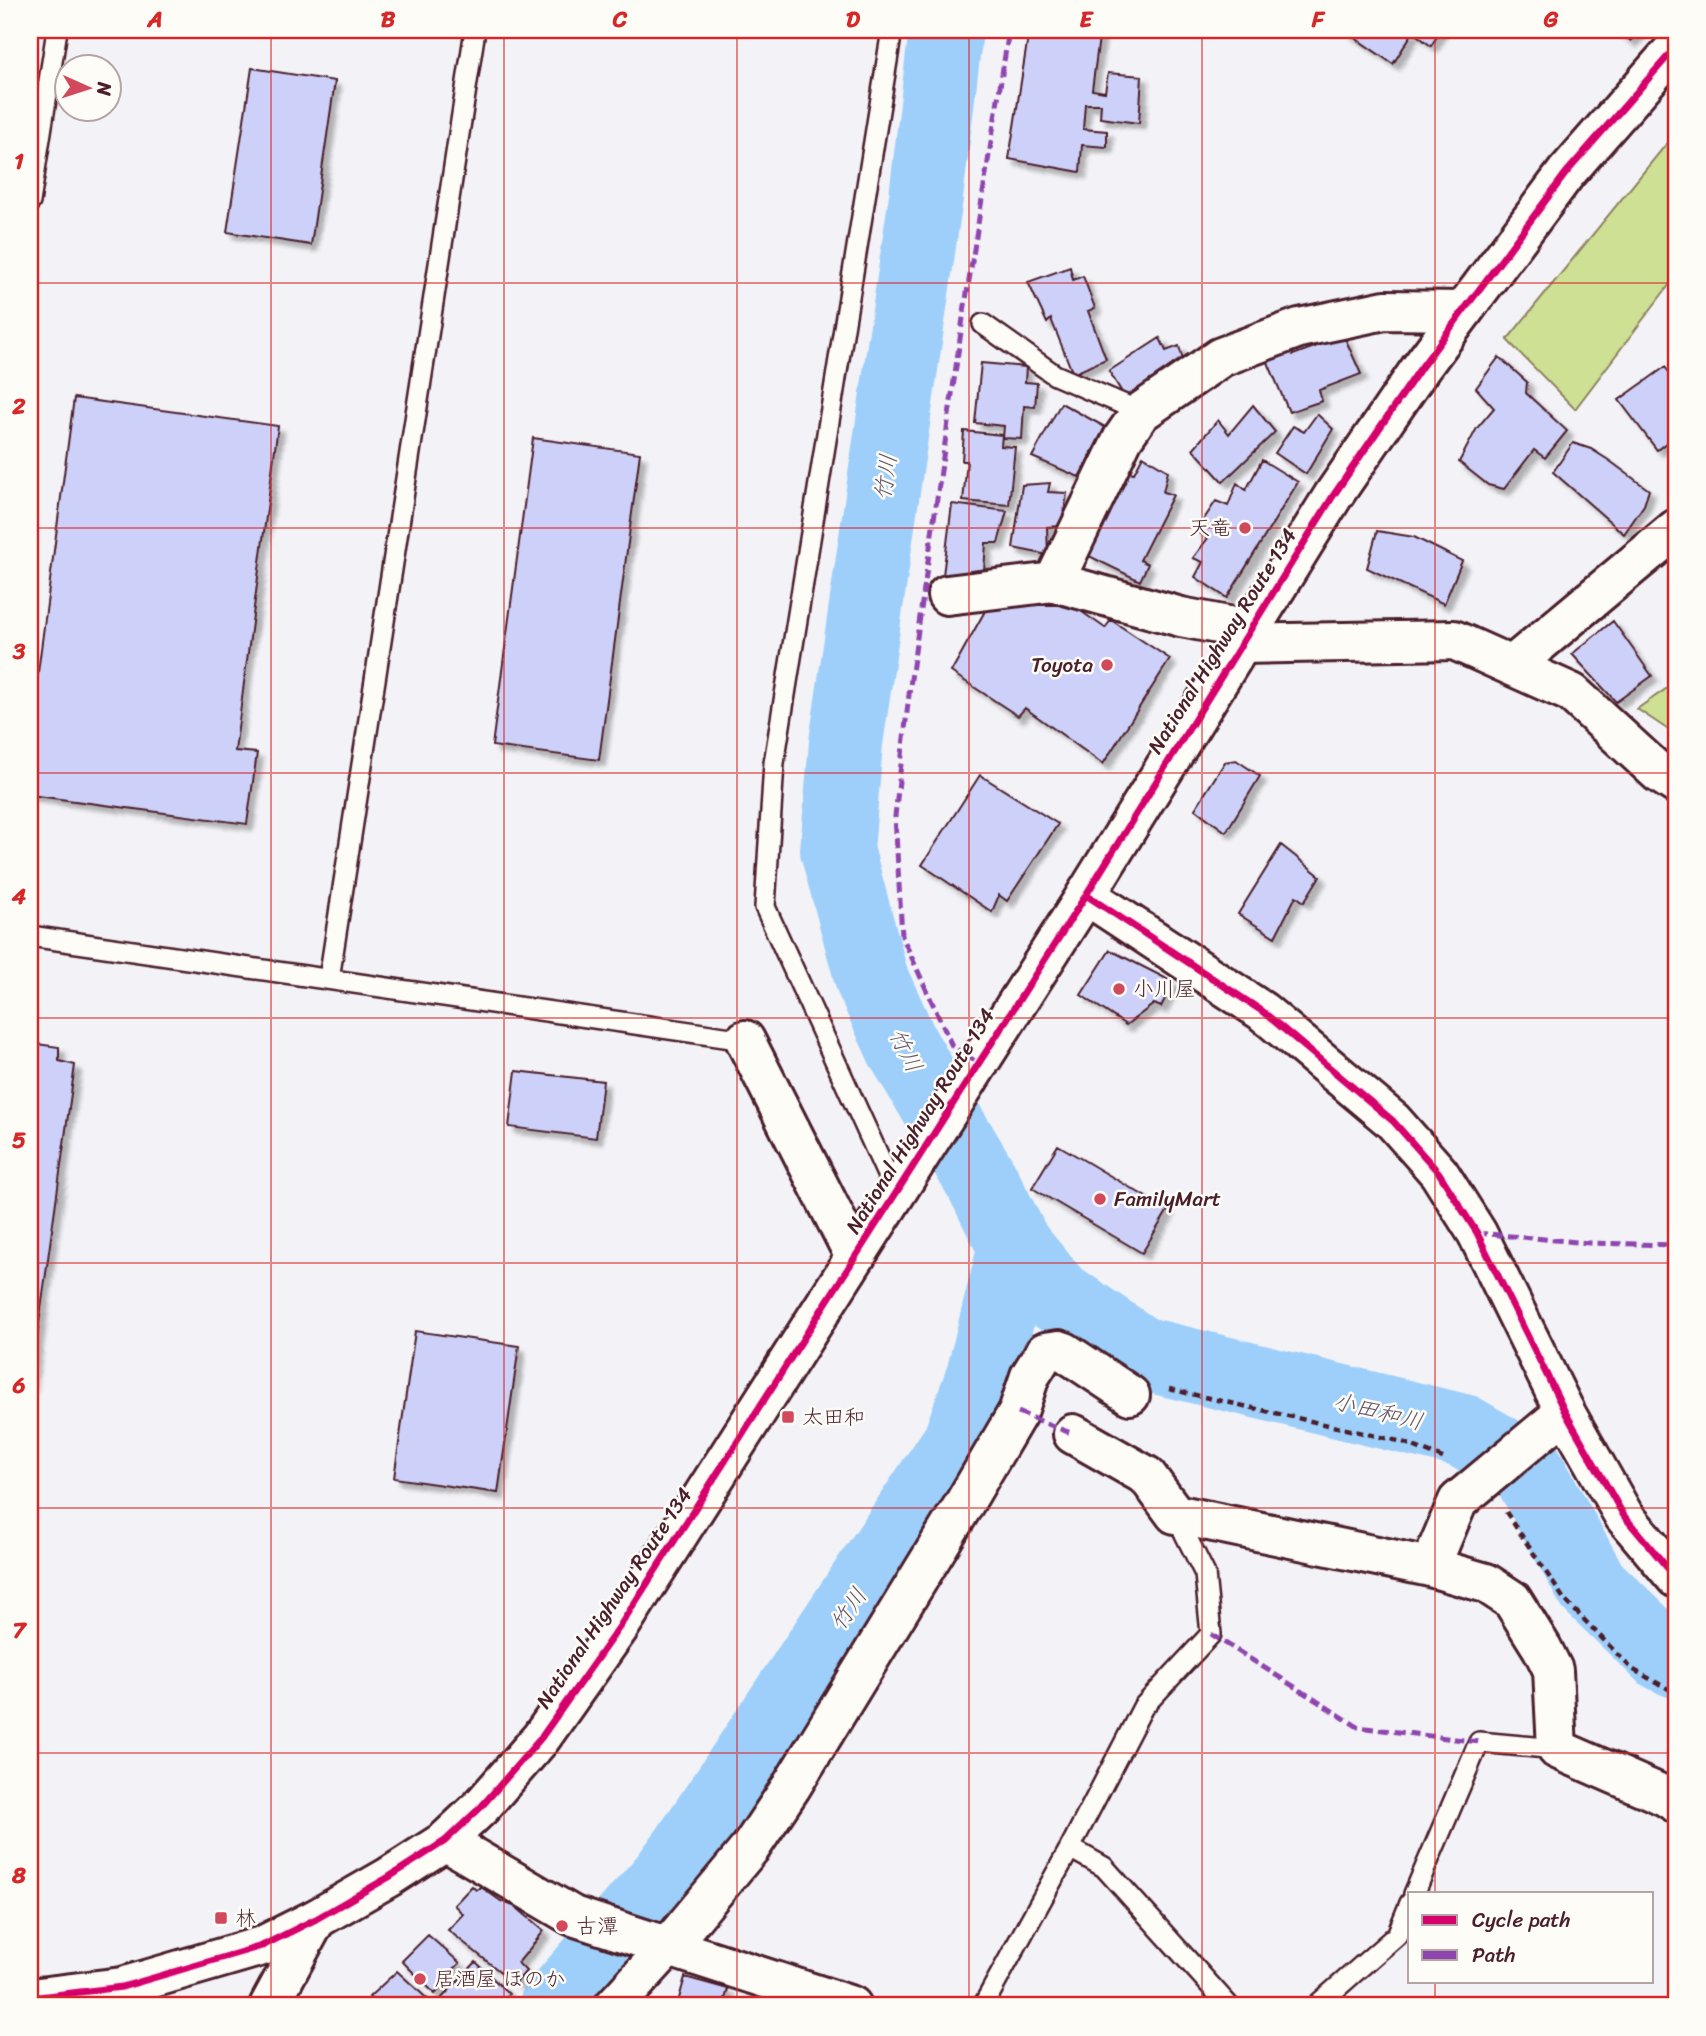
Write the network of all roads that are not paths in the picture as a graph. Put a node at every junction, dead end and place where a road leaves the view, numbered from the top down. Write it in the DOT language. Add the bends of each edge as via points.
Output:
graph roads {
  1 [pos="57,30"];
  2 [pos="475,30"];
  3 [pos="892,30"];
  4 [pos="1676,47"];
  5 [pos="30,202"];
  6 [pos="1463,312"];
  7 [pos="983,324"];
  8 [pos="1141,412"];
  9 [pos="1676,529"];
  10 [pos="1054,582"];
  11 [pos="947,595"];
  12 [pos="1245,637"];
  13 [pos="1513,665"];
  14 [pos="1676,783"];
  15 [pos="1086,895"];
  16 [pos="30,936"];
  17 [pos="328,979"];
  18 [pos="746,1040"];
  19 [pos="895,1192"];
  20 [pos="855,1257"];
  21 [pos="1130,1395"];
  22 [pos="1565,1412"];
  23 [pos="1073,1434"];
  24 [pos="1175,1514"];
  25 [pos="1430,1567"];
  26 [pos="1676,1577"];
  27 [pos="1557,1749"];
  28 [pos="1676,1803"];
  29 [pos="445,1841"];
  30 [pos="1070,1848"];
  31 [pos="1415,1892"];
  32 [pos="1408,1908"];
  33 [pos="316,1919"];
  34 [pos="668,1947"];
  35 [pos="30,1998"];
  36 [pos="269,2006"];
  37 [pos="614,2006"];
  38 [pos="852,2006"];
  39 [pos="984,2006"];
  40 [pos="1229,2006"];
  41 [pos="1316,2006"];
  1 -- 5 [label="lane"];
  2 -- 17 [label="lane"];
  3 -- 19 [label="lane" via="774,763 765,907"];
  4 -- 6 [label="main road, National Highway Route 134" via="1566,173"];
  6 -- 8 [label="main road" via="1385,310 1299,328 1220,357"];
  6 -- 12 [label="main road, National Highway Route 134" via="1333,496"];
  7 -- 8 [label="lane" via="1055,375"];
  8 -- 10 [label="main road" via="1123,438"];
  9 -- 13 [label="main road"];
  10 -- 11 [label="main road"];
  10 -- 12 [label="main road"];
  12 -- 13 [label="main road" via="1454,640"];
  12 -- 15 [label="main road, National Highway Route 134"];
  13 -- 14 [label="main road" via="1572,693 1659,773"];
  15 -- 19 [label="main road, National Highway Route 134"];
  15 -- 22 [label="main road" via="1262,1011 1393,1121 1439,1173 1477,1233"];
  16 -- 17 [label="lane"];
  17 -- 18 [label="lane"];
  18 -- 20 [label="main road"];
  19 -- 20 [label="main road, National Highway Route 134"];
  20 -- 29 [label="main road, National Highway Route 134" via="612,1637 541,1738"];
  21 -- 34 [label="main road" via="1065,1352 1045,1352 1030,1376 1018,1412 791,1787 751,1847"];
  22 -- 25 [label="main road" via="1458,1501"];
  22 -- 26 [label="main road" via="1624,1516"];
  23 -- 24 [label="main road" via="1147,1476"];
  24 -- 25 [label="main road"];
  24 -- 30 [label="lane" via="1205,1574 1211,1634 1143,1707"];
  25 -- 27 [label="main road" via="1486,1583 1512,1600 1553,1670"];
  27 -- 28 [label="main road"];
  27 -- 31 [label="lane" via="1479,1742"];
  29 -- 33 [label="main road, National Highway Route 134"];
  29 -- 34 [label="main road" via="573,1916"];
  30 -- 39 [label="lane"];
  30 -- 40 [label="lane" via="1104,1867"];
  32 -- 41 [label="lane" via="1397,1935"];
  33 -- 35 [label="main road, National Highway Route 134" via="262,1946 122,1987"];
  33 -- 36 [label="main road"];
  34 -- 37 [label="main road"];
  34 -- 38 [label="main road"];
}
